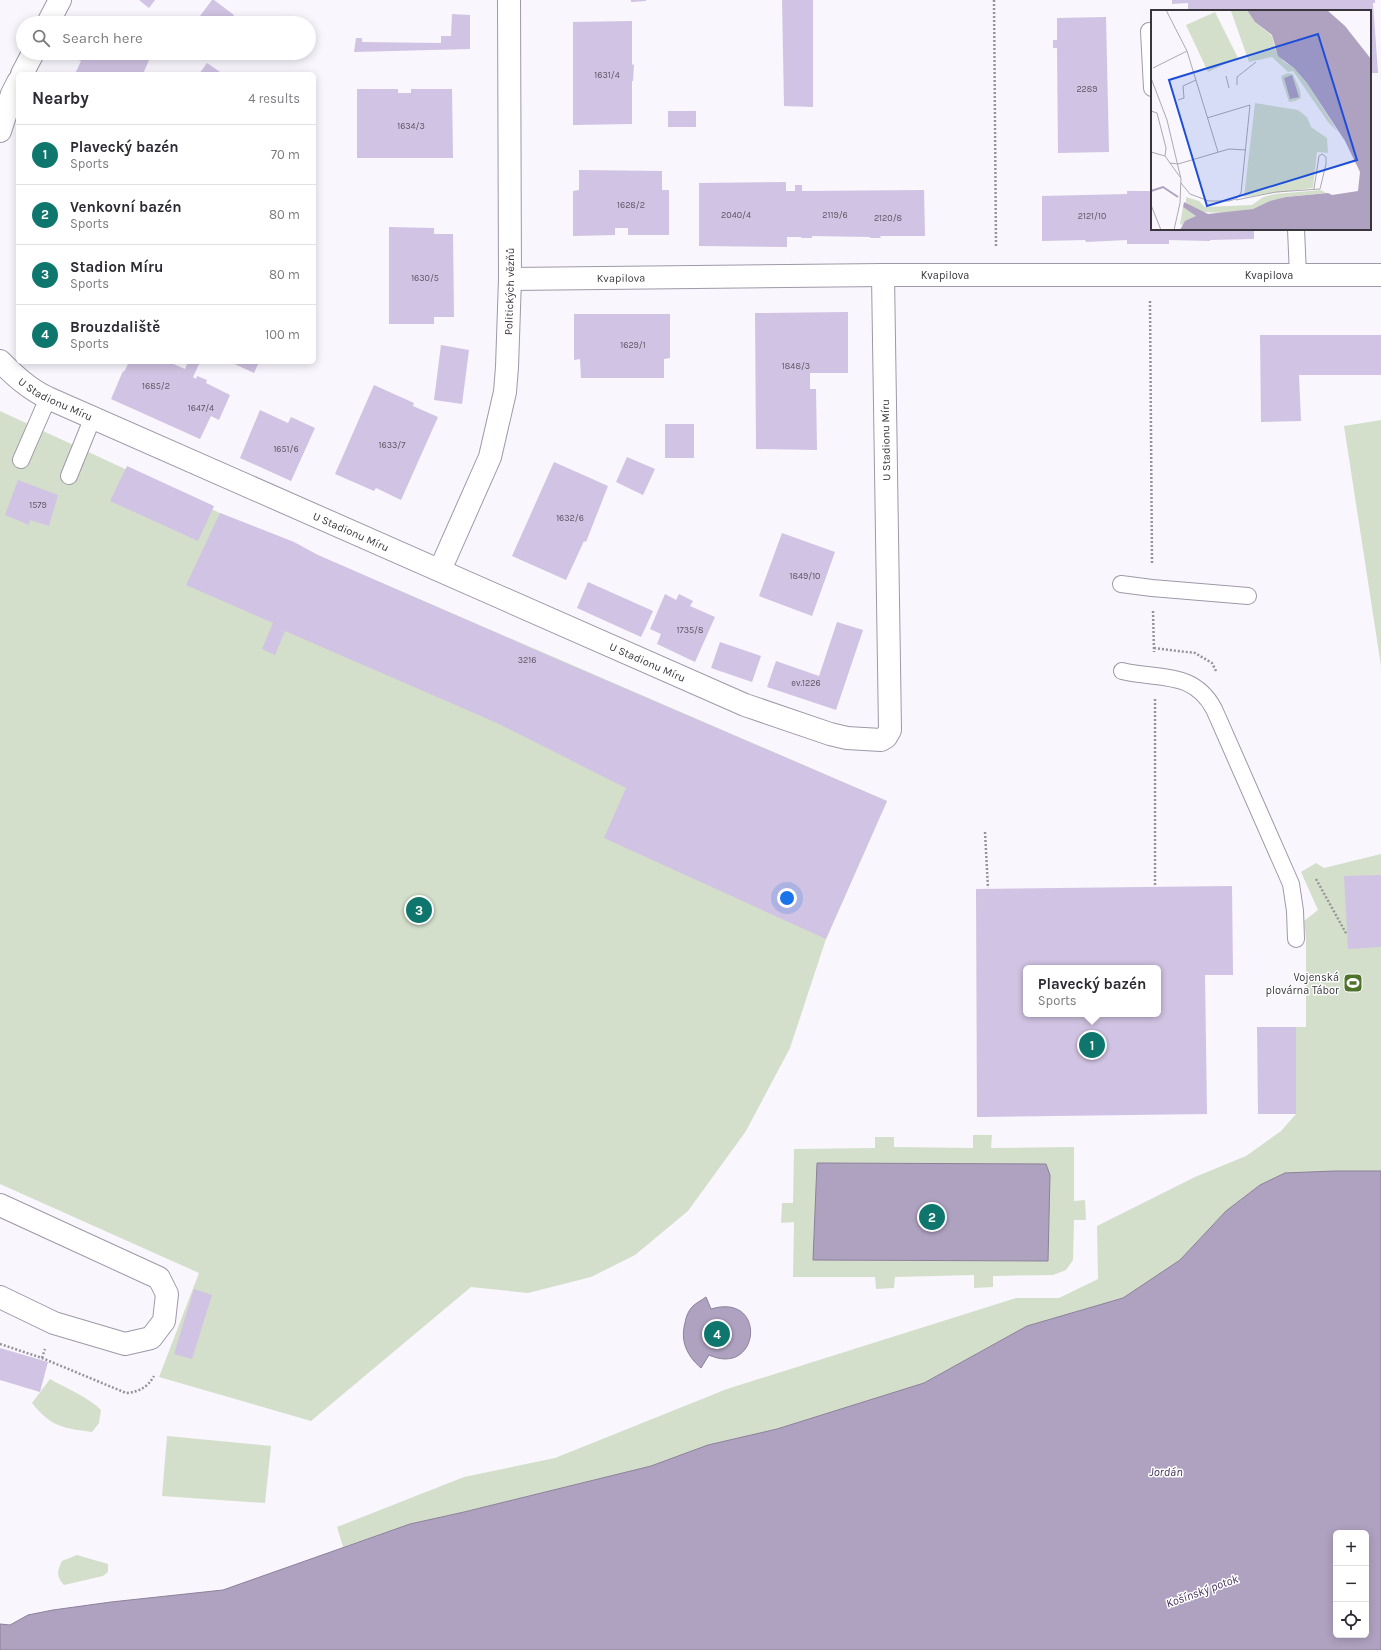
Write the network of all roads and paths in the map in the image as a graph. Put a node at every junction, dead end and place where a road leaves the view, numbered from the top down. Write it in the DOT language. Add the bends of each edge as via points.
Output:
graph roads {
  1 [pos="59,0"];
  2 [pos="509,0"];
  3 [pos="994,0"];
  4 [pos="51,16"];
  5 [pos="1149,31"];
  6 [pos="29,60"];
  7 [pos="1151,69"];
  8 [pos="23,72"];
  9 [pos="16,86"];
  10 [pos="0,131"];
  11 [pos="1296,230"];
  12 [pos="996,249"];
  13 [pos="883,275"];
  14 [pos="1298,275"];
  15 [pos="1381,275"];
  16 [pos="510,279"];
  17 [pos="0,361"];
  18 [pos="48,398"];
  19 [pos="93,417"];
  20 [pos="21,460"];
  21 [pos="68,476"];
  22 [pos="440,570"];
  23 [pos="1121,584"];
  24 [pos="1248,596"];
  25 [pos="1122,671"];
  26 [pos="986,832"];
  27 [pos="1313,874"];
  28 [pos="988,888"];
  29 [pos="1347,936"];
  30 [pos="1296,939"];
  31 [pos="0,1205"];
  32 [pos="0,1297"];
  33 [pos="0,1344"];
  34 [pos="154,1376"];
  1 -- 4 [label="street"];
  2 -- 16 [label="street, Politických vězňů"];
  3 -- 12 [label="path"];
  5 -- 7 [label="lane"];
  6 -- 8 [label="street"];
  9 -- 10 [label="street"];
  11 -- 14 [label="lane"];
  13 -- 14 [label="street, Kvapilova"];
  13 -- 16 [label="street, Kvapilova"];
  13 -- 22 [label="street, U Stadionu Míru" via="890,730 883,739 862,740 830,734 745,705"];
  14 -- 15 [label="street, Kvapilova"];
  16 -- 22 [label="street, Politických vězňů" via="508,367 496,436 490,457"];
  17 -- 18 [label="street, U Stadionu Míru" via="20,381"];
  18 -- 19 [label="street, U Stadionu Míru"];
  18 -- 20 [label="lane"];
  19 -- 21 [label="lane"];
  19 -- 22 [label="street, U Stadionu Míru"];
  23 -- 24 [label="lane"];
  25 -- 30 [label="lane" via="1180,680 1191,684 1207,696 1291,884"];
  26 -- 28 [label="path"];
  27 -- 29 [label="path"];
  31 -- 32 [label="street" via="159,1278 167,1294 164,1321 151,1338 125,1344 54,1323"];
  33 -- 34 [label="path" via="42,1358 126,1393 137,1392"];
}
